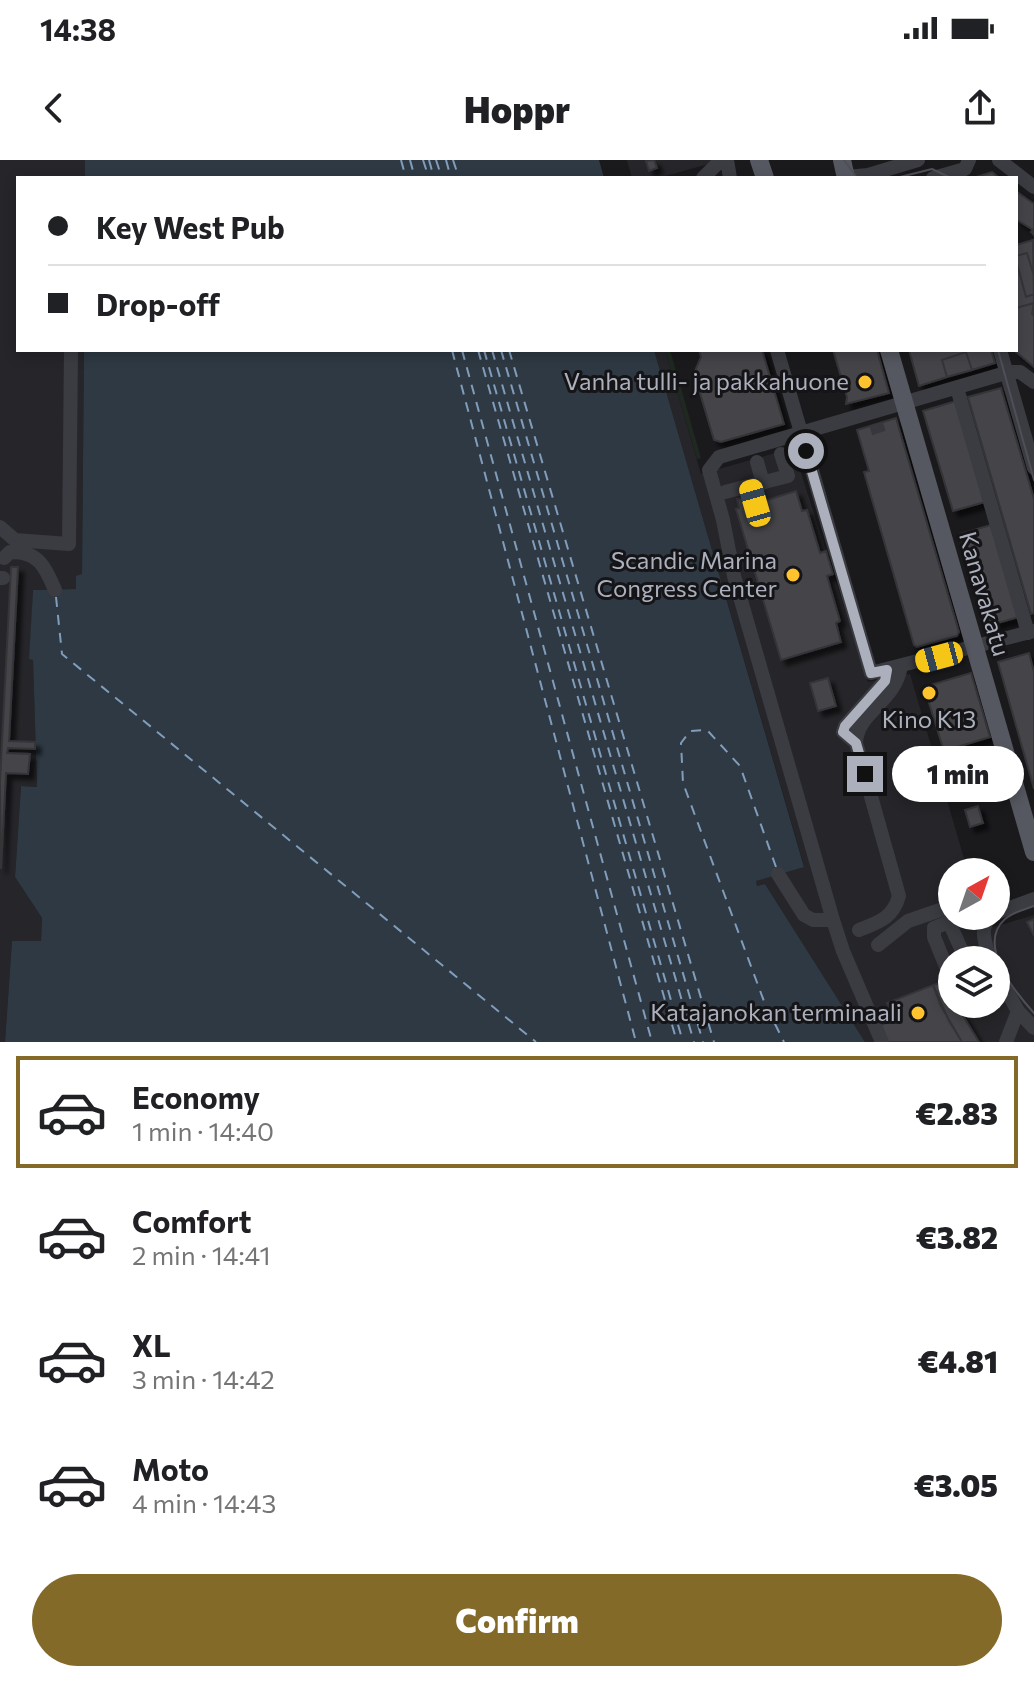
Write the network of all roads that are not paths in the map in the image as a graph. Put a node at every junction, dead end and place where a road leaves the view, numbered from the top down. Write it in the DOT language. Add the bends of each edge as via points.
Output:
graph roads {
  1 [pos="724,160"];
  2 [pos="918,160"];
  3 [pos="969,160"];
  4 [pos="999,160"];
  5 [pos="950,170"];
  6 [pos="845,172"];
  7 [pos="705,176"];
  8 [pos="1034,187"];
  9 [pos="71,352"];
  10 [pos="778,352"];
  11 [pos="890,352"];
  12 [pos="1001,352"];
  13 [pos="1006,373"];
  14 [pos="1030,379"];
  15 [pos="957,388"];
  16 [pos="903,403"];
  17 [pos="801,433"];
  18 [pos="781,454"];
  19 [pos="757,462"];
  20 [pos="1034,468"];
  21 [pos="813,475"];
  22 [pos="788,476"];
  23 [pos="757,484"];
  24 [pos="725,492"];
  25 [pos="755,503"];
  26 [pos="0,527"];
  27 [pos="4,558"];
  28 [pos="55,590"];
  29 [pos="1031,632"];
  30 [pos="975,648"];
  31 [pos="894,668"];
  32 [pos="1034,852"];
  33 [pos="778,874"];
  34 [pos="1034,899"];
  35 [pos="1010,908"];
  36 [pos="938,916"];
  37 [pos="833,920"];
  38 [pos="938,924"];
  39 [pos="859,930"];
  40 [pos="878,945"];
  41 [pos="939,946"];
  42 [pos="1010,1002"];
  43 [pos="1018,1011"];
  44 [pos="1034,1028"];
  45 [pos="882,1042"];
  46 [pos="1006,1042"];
  1 -- 7 [label="street"];
  2 -- 6 [label="street" via="868,175"];
  3 -- 5 [label="street" via="965,169"];
  4 -- 8 [label="street"];
  9 -- 26 [label="street" via="69,544 15,540"];
  10 -- 17 [label="street"];
  11 -- 16 [label="main road, Kanavakatu"];
  12 -- 13 [label="street"];
  13 -- 14 [label="street" via="1016,371"];
  13 -- 15 [label="street" via="971,377"];
  13 -- 20 [label="street"];
  15 -- 16 [label="street"];
  15 -- 29 [label="street"];
  16 -- 17 [label="street" via="874,418"];
  16 -- 30 [label="main road, Kanavakatu"];
  17 -- 21 [label="street"];
  17 -- 37 [label="street" via="719,457 709,470 731,566"];
  18 -- 22 [label="street"];
  19 -- 23 [label="street"];
  21 -- 22 [label="street" via="797,480"];
  21 -- 31 [label="street" via="871,673"];
  22 -- 23 [label="street"];
  23 -- 24 [label="street"];
  23 -- 25 [label="street"];
  27 -- 28 [label="street" via="10,552 35,556 45,564"];
  29 -- 30 [label="street"];
  30 -- 31 [label="street"];
  30 -- 32 [label="main road, Kanavakatu"];
  31 -- 39 [label="street" via="843,732 856,743 899,896 895,910"];
  33 -- 37 [label="street" via="804,915"];
  34 -- 35 [label="street"];
  36 -- 40 [label="street" via="908,921"];
  37 -- 45 [label="street"];
  38 -- 41 [label="street" via="933,931"];
  42 -- 43 [label="street"];
  43 -- 44 [label="street"];
  43 -- 46 [label="street"];
}
